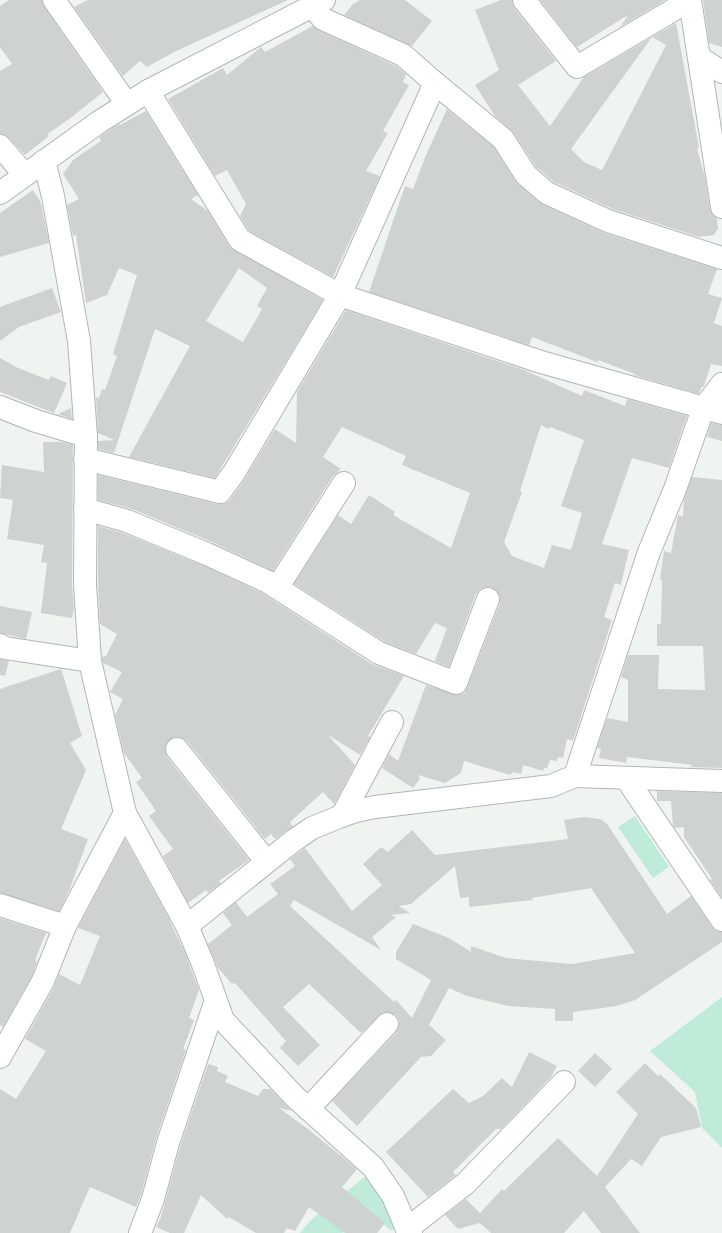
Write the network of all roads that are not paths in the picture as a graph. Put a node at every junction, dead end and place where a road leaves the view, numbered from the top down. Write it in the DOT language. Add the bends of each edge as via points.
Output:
graph roads {
  1 [pos="54,0"];
  2 [pos="524,0"];
  3 [pos="690,0"];
  4 [pos="318,3"];
  5 [pos="290,9"];
  6 [pos="700,58"];
  7 [pos="722,72"];
  8 [pos="434,83"];
  9 [pos="148,91"];
  10 [pos="127,104"];
  11 [pos="0,146"];
  12 [pos="44,161"];
  13 [pos="25,175"];
  14 [pos="0,193"];
  15 [pos="722,208"];
  16 [pos="722,258"];
  17 [pos="340,294"];
  18 [pos="722,384"];
  19 [pos="0,407"];
  20 [pos="713,411"];
  21 [pos="86,436"];
  22 [pos="85,459"];
  23 [pos="344,483"];
  24 [pos="85,509"];
  25 [pos="277,588"];
  26 [pos="488,599"];
  27 [pos="0,645"];
  28 [pos="90,661"];
  29 [pos="392,722"];
  30 [pos="176,750"];
  31 [pos="575,776"];
  32 [pos="626,778"];
  33 [pos="722,781"];
  34 [pos="125,813"];
  35 [pos="342,816"];
  36 [pos="266,861"];
  37 [pos="0,906"];
  38 [pos="722,920"];
  39 [pos="65,926"];
  40 [pos="187,926"];
  41 [pos="216,1003"];
  42 [pos="387,1024"];
  43 [pos="0,1057"];
  44 [pos="564,1082"];
  45 [pos="308,1109"];
  46 [pos="409,1231"];
  47 [pos="140,1233"];
  1 -- 10 [label="street"];
  2 -- 3 [label="street" via="577,67"];
  3 -- 6 [label="street"];
  4 -- 5 [label="street"];
  4 -- 8 [label="street" via="323,19 403,55"];
  5 -- 9 [label="street"];
  6 -- 7 [label="street"];
  6 -- 15 [label="street"];
  8 -- 16 [label="street" via="503,139 526,175 547,193 608,221"];
  8 -- 17 [label="street"];
  9 -- 10 [label="street"];
  9 -- 17 [label="street" via="240,240"];
  10 -- 12 [label="street"];
  11 -- 13 [label="street"];
  12 -- 13 [label="street"];
  12 -- 21 [label="street" via="78,341"];
  13 -- 14 [label="street"];
  17 -- 20 [label="street" via="541,362"];
  17 -- 22 [label="street" via="220,492"];
  18 -- 20 [label="street"];
  19 -- 21 [label="street"];
  20 -- 31 [label="street" via="675,488 649,552"];
  21 -- 22 [label="street"];
  22 -- 24 [label="street"];
  23 -- 25 [label="street"];
  24 -- 25 [label="street" via="127,521 200,551"];
  24 -- 28 [label="street" via="85,585"];
  25 -- 26 [label="street" via="379,652 456,683"];
  27 -- 28 [label="street"];
  28 -- 34 [label="street"];
  29 -- 35 [label="street"];
  30 -- 36 [label="street"];
  31 -- 32 [label="street"];
  31 -- 35 [label="street" via="550,786 375,807"];
  32 -- 33 [label="street"];
  32 -- 38 [label="street"];
  34 -- 39 [label="street"];
  34 -- 40 [label="street"];
  35 -- 36 [label="street" via="312,828"];
  36 -- 40 [label="street"];
  37 -- 39 [label="street"];
  39 -- 43 [label="street" via="43,981"];
  40 -- 41 [label="street"];
  41 -- 45 [label="street" via="222,1020"];
  41 -- 47 [label="street"];
  42 -- 45 [label="street"];
  44 -- 46 [label="street" via="465,1184"];
  45 -- 46 [label="street" via="373,1167 393,1196"];
}
